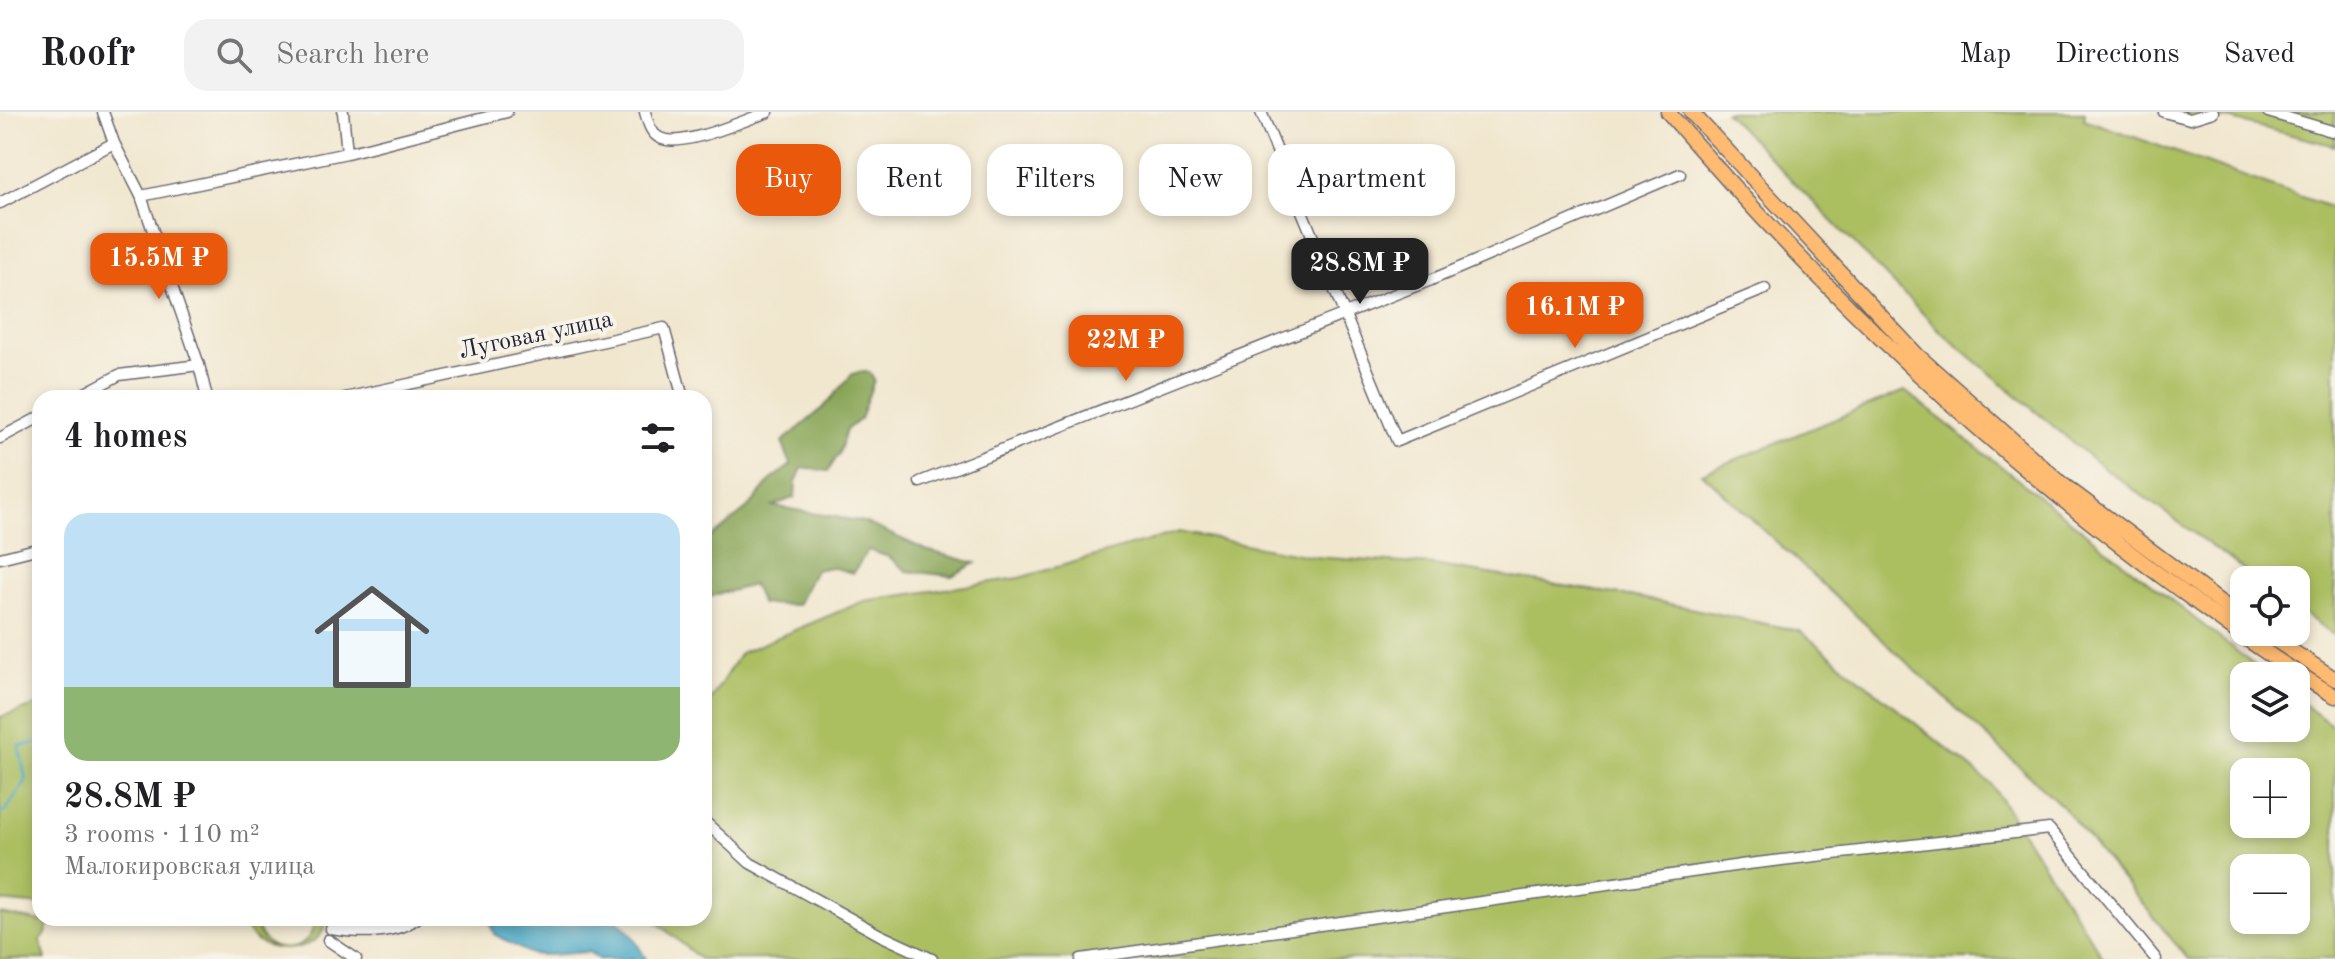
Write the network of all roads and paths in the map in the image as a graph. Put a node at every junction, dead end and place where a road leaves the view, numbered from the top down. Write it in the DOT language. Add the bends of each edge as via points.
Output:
graph roads {
  1 [pos="103,112"];
  2 [pos="343,112"];
  3 [pos="507,112"];
  4 [pos="645,112"];
  5 [pos="768,112"];
  6 [pos="1261,112"];
  7 [pos="1668,112"];
  8 [pos="1691,112"];
  9 [pos="2164,112"];
  10 [pos="2213,112"];
  11 [pos="2268,112"];
  12 [pos="2335,132"];
  13 [pos="114,143"];
  14 [pos="347,153"];
  15 [pos="1680,174"];
  16 [pos="141,196"];
  17 [pos="0,203"];
  18 [pos="1765,289"];
  19 [pos="1344,313"];
  20 [pos="199,365"];
  21 [pos="91,390"];
  22 [pos="205,390"];
  23 [pos="381,390"];
  24 [pos="681,390"];
  25 [pos="32,421"];
  26 [pos="0,438"];
  27 [pos="920,482"];
  28 [pos="32,550"];
  29 [pos="0,558"];
  30 [pos="2230,610"];
  31 [pos="2284,646"];
  32 [pos="2335,679"];
  33 [pos="2335,696"];
  34 [pos="712,828"];
  35 [pos="396,926"];
  36 [pos="356,959"];
  37 [pos="932,959"];
  38 [pos="1081,959"];
  39 [pos="2156,959"];
  1 -- 13 [label="street"];
  2 -- 14 [label="street"];
  3 -- 14 [label="street"];
  4 -- 5 [label="street" via="655,135 678,141"];
  6 -- 19 [label="street"];
  7 -- 33 [label="main road" via="1915,374 2015,463 2115,543"];
  8 -- 30 [label="main road" via="1917,355 2062,484"];
  9 -- 10 [label="street" via="2190,119"];
  11 -- 12 [label="street"];
  13 -- 16 [label="street"];
  13 -- 17 [label="street"];
  14 -- 16 [label="street"];
  15 -- 19 [label="street"];
  16 -- 20 [label="street"];
  18 -- 19 [label="street" via="1397,441"];
  19 -- 27 [label="street"];
  20 -- 21 [label="street" via="119,375"];
  20 -- 22 [label="street"];
  23 -- 24 [label="street, Луговая улица" via="664,328"];
  25 -- 26 [label="street"];
  28 -- 29 [label="street"];
  31 -- 32 [label="main road"];
  34 -- 37 [label="street" via="750,863"];
  35 -- 36 [label="street" via="329,935"];
  38 -- 39 [label="street" via="1748,864 2049,829"];
}
